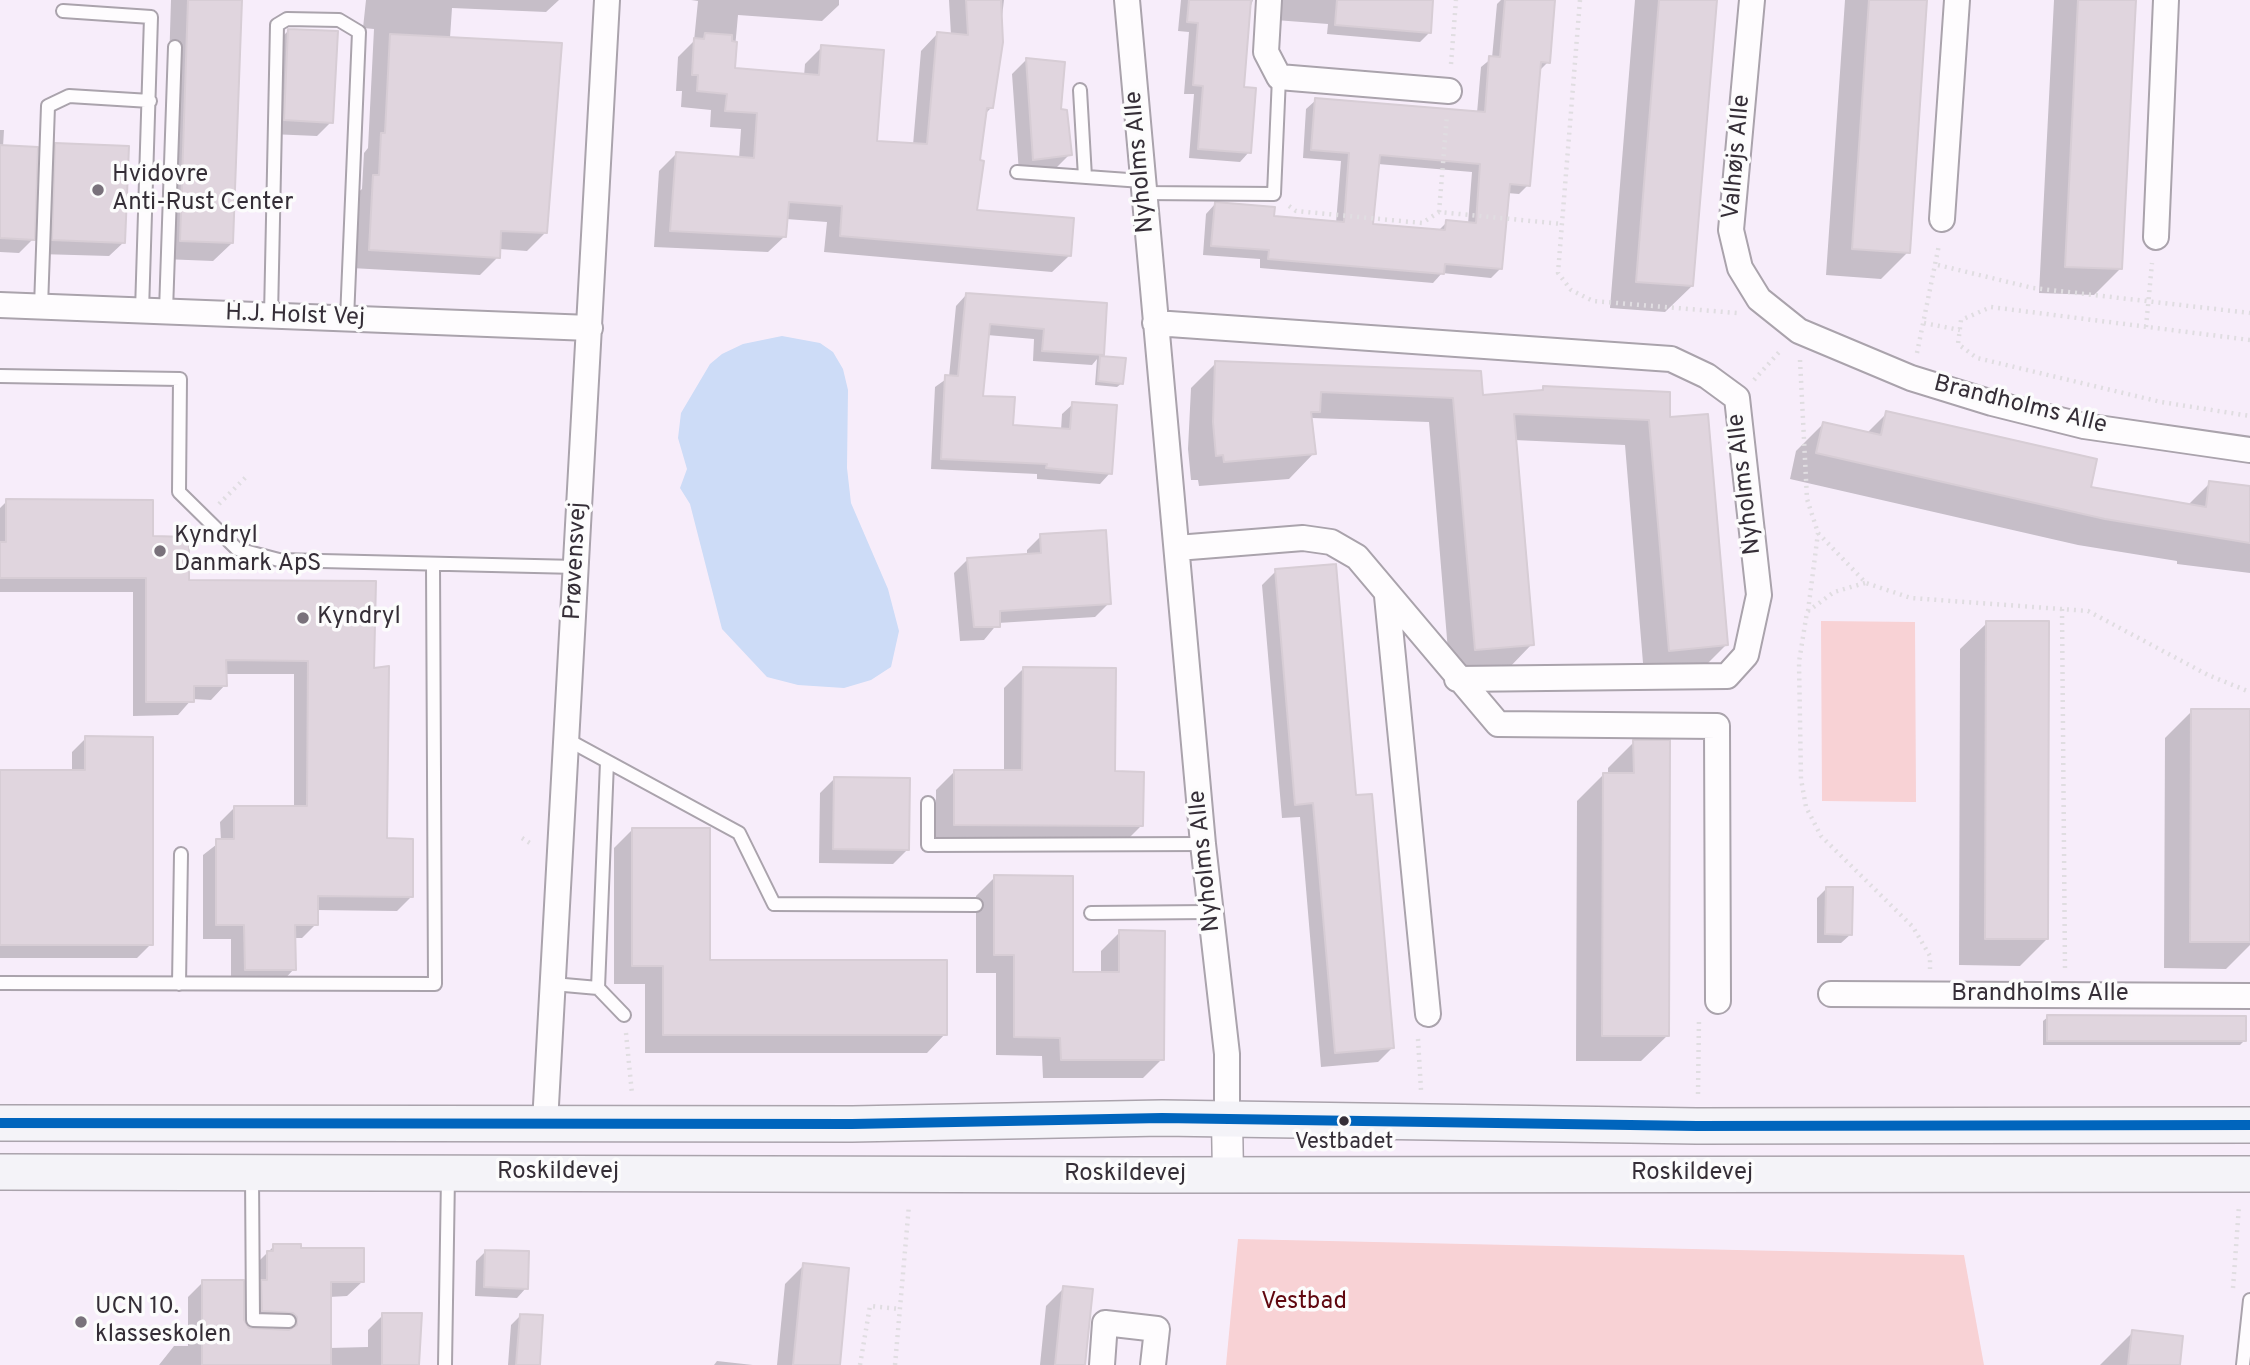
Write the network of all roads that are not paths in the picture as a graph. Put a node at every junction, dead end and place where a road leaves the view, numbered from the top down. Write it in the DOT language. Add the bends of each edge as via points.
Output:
graph roads {
  1 [pos="607,0"];
  2 [pos="1127,0"];
  3 [pos="1269,0"];
  4 [pos="1752,0"];
  5 [pos="1957,0"];
  6 [pos="2166,0"];
  7 [pos="63,11"];
  8 [pos="175,47"];
  9 [pos="1279,77"];
  10 [pos="1080,90"];
  11 [pos="1449,91"];
  12 [pos="150,101"];
  13 [pos="1017,172"];
  14 [pos="1085,177"];
  15 [pos="1143,187"];
  16 [pos="1941,219"];
  17 [pos="2155,237"];
  18 [pos="0,304"];
  19 [pos="41,307"];
  20 [pos="154,311"];
  21 [pos="271,316"];
  22 [pos="346,319"];
  23 [pos="1155,323"];
  24 [pos="590,328"];
  25 [pos="1799,331"];
  26 [pos="0,376"];
  27 [pos="2250,450"];
  28 [pos="1177,548"];
  29 [pos="433,564"];
  30 [pos="577,567"];
  31 [pos="1387,596"];
  32 [pos="1457,679"];
  33 [pos="568,740"];
  34 [pos="607,762"];
  35 [pos="928,803"];
  36 [pos="1203,844"];
  37 [pos="181,854"];
  38 [pos="976,905"];
  39 [pos="1210,912"];
  40 [pos="1091,913"];
  41 [pos="0,984"];
  42 [pos="179,984"];
  43 [pos="554,984"];
  44 [pos="598,988"];
  45 [pos="1831,994"];
  46 [pos="2250,996"];
  47 [pos="1718,1001"];
  48 [pos="1427,1014"];
  49 [pos="624,1015"];
  50 [pos="1227,1120"];
  51 [pos="545,1123"];
  52 [pos="0,1124"];
  53 [pos="2250,1125"];
  54 [pos="0,1172"];
  55 [pos="252,1172"];
  56 [pos="448,1172"];
  57 [pos="2243,1174"];
  58 [pos="1228,1175"];
  59 [pos="2250,1301"];
  60 [pos="289,1321"];
  61 [pos="445,1365"];
  62 [pos="1102,1365"];
  63 [pos="1153,1365"];
  64 [pos="2243,1365"];
  1 -- 24 [label="street, Prøvensvej"];
  2 -- 15 [label="street, Nyholms Alle"];
  3 -- 9 [label="street" via="1266,52"];
  4 -- 25 [label="street, Valhøjs Alle" via="1731,230 1740,268 1759,299"];
  5 -- 16 [label="street"];
  6 -- 17 [label="street"];
  7 -- 12 [label="lane" via="151,17"];
  8 -- 20 [label="lane"];
  9 -- 11 [label="street"];
  9 -- 15 [label="lane" via="1274,194"];
  10 -- 14 [label="lane"];
  12 -- 19 [label="lane" via="69,96 48,106"];
  12 -- 20 [label="lane"];
  13 -- 14 [label="lane"];
  14 -- 15 [label="lane"];
  15 -- 23 [label="street, Nyholms Alle"];
  18 -- 19 [label="street, H.J. Holst Vej"];
  19 -- 20 [label="street, H.J. Holst Vej"];
  20 -- 21 [label="street, H.J. Holst Vej"];
  21 -- 22 [label="street, H.J. Holst Vej"];
  21 -- 22 [label="lane" via="277,25 287,19 340,20 359,32"];
  22 -- 24 [label="street, H.J. Holst Vej"];
  23 -- 28 [label="street, Nyholms Alle"];
  23 -- 32 [label="street, Nyholms Alle" via="1671,359 1707,376 1737,398 1759,596 1746,656 1727,676"];
  24 -- 30 [label="street, Prøvensvej"];
  25 -- 27 [label="street, Brandholms Alle" via="1911,378 2084,426"];
  26 -- 29 [label="lane" via="180,379 180,492 237,549 279,560"];
  28 -- 31 [label="street" via="1303,538 1331,542 1357,557"];
  28 -- 36 [label="street, Nyholms Alle"];
  29 -- 30 [label="lane"];
  29 -- 42 [label="lane" via="435,984"];
  30 -- 33 [label="street, Prøvensvej"];
  31 -- 32 [label="street"];
  31 -- 48 [label="street"];
  32 -- 47 [label="street" via="1498,724 1717,726"];
  33 -- 34 [label="lane"];
  33 -- 43 [label="street, Prøvensvej"];
  34 -- 38 [label="lane" via="738,833 774,904"];
  34 -- 44 [label="lane"];
  35 -- 36 [label="lane" via="928,845"];
  36 -- 39 [label="street, Nyholms Alle"];
  37 -- 42 [label="lane"];
  39 -- 40 [label="lane"];
  39 -- 50 [label="street, Nyholms Alle" via="1227,1055"];
  41 -- 42 [label="lane"];
  43 -- 44 [label="lane"];
  43 -- 51 [label="street, Prøvensvej"];
  44 -- 49 [label="lane"];
  45 -- 46 [label="street, Brandholms Alle"];
  50 -- 51 [label="main road, Roskildevej"];
  50 -- 53 [label="main road, Roskildevej" via="1698,1126"];
  50 -- 58 [label="street, Nyholms Alle"];
  51 -- 52 [label="main road, Roskildevej"];
  54 -- 55 [label="main road, Roskildevej"];
  55 -- 56 [label="main road, Roskildevej"];
  55 -- 60 [label="lane" via="253,1321"];
  56 -- 58 [label="main road, Roskildevej"];
  56 -- 61 [label="lane"];
  57 -- 58 [label="main road, Roskildevej"];
  59 -- 64 [label="lane"];
  62 -- 63 [label="street" via="1105,1323 1157,1329"];
}
